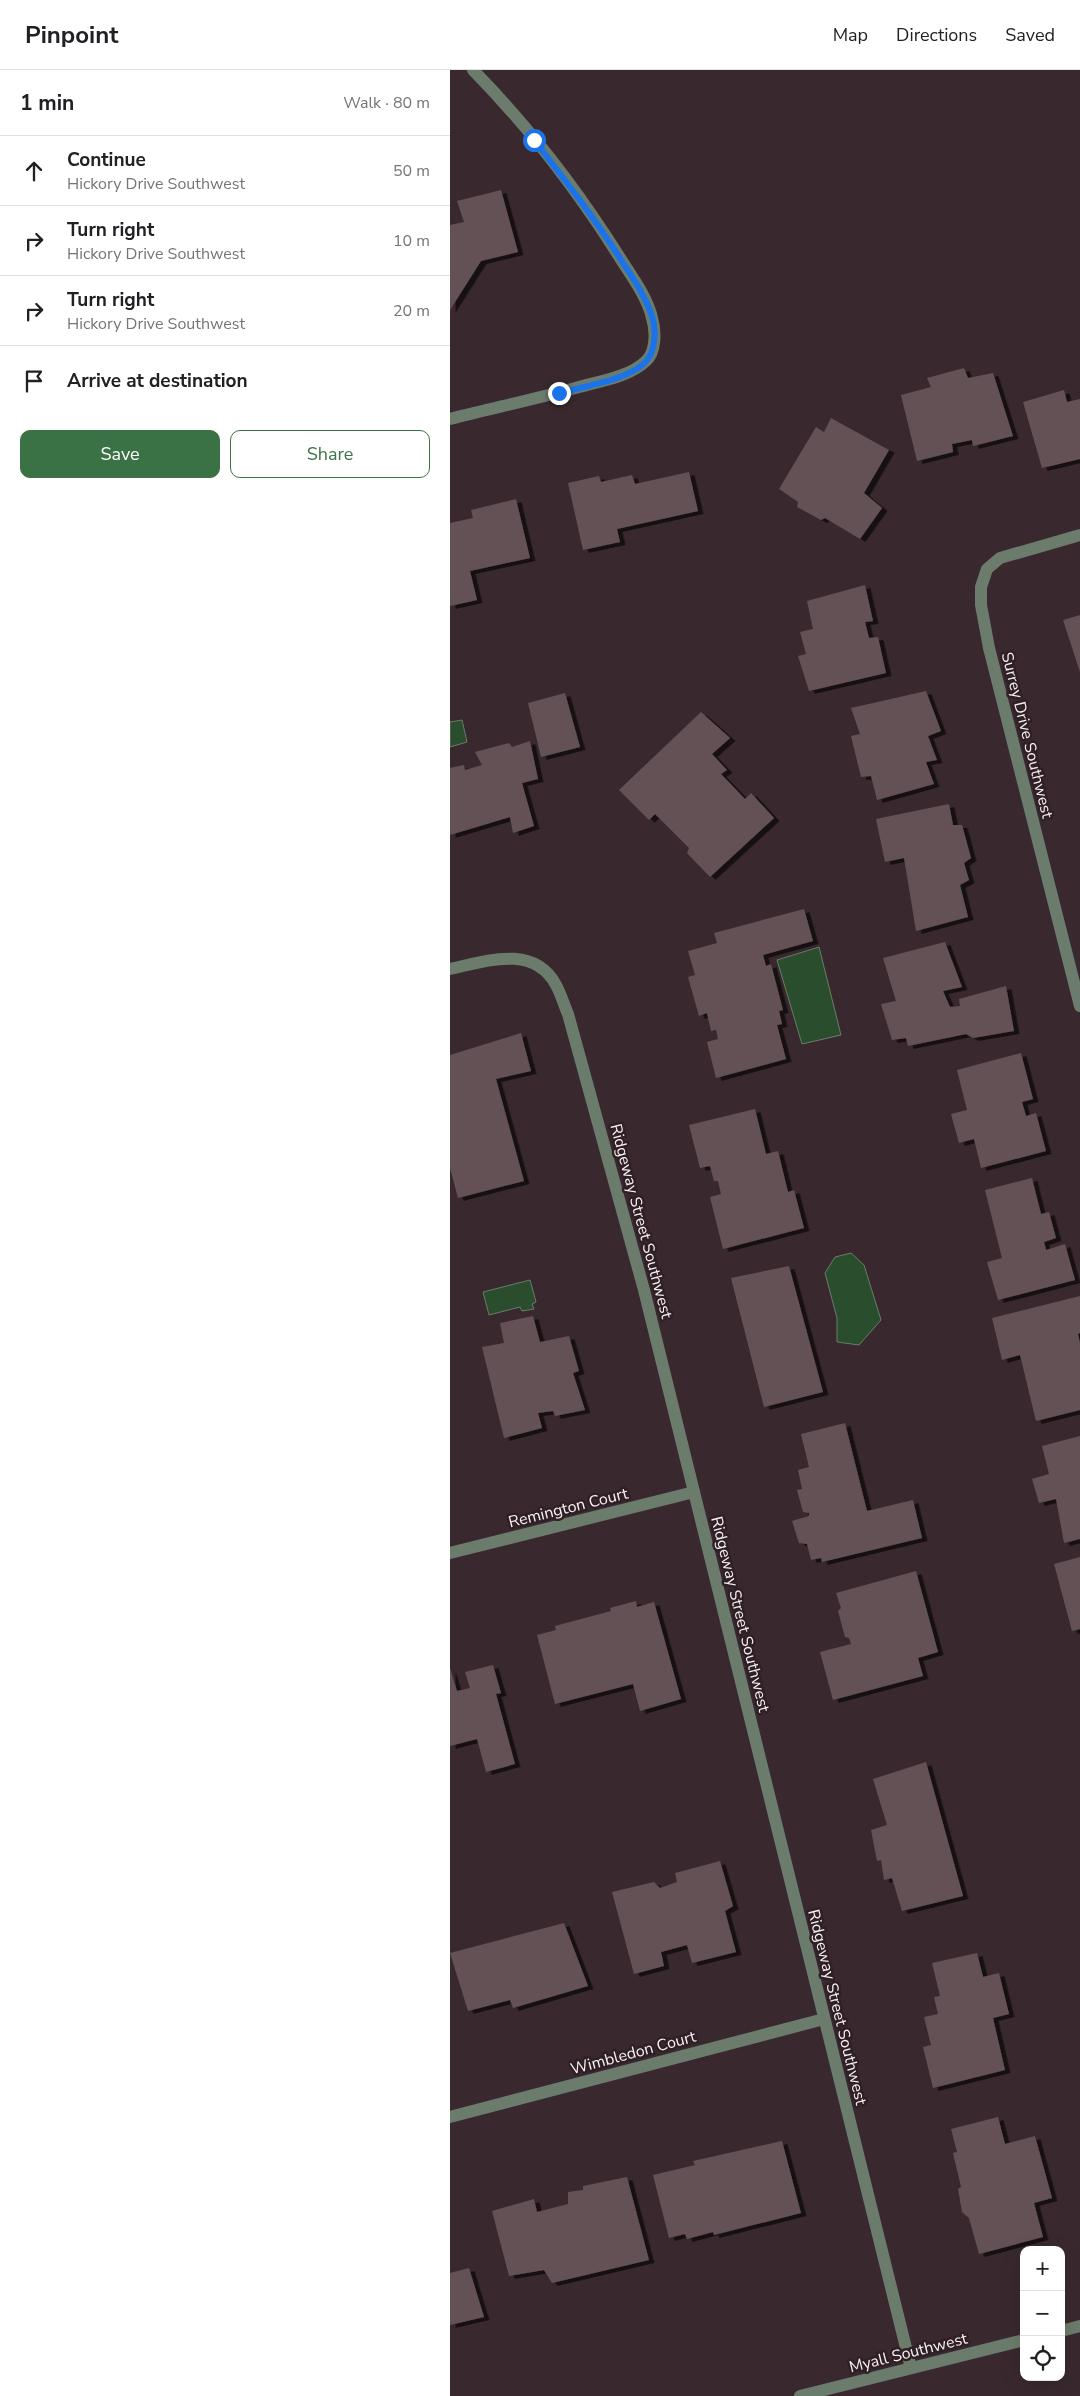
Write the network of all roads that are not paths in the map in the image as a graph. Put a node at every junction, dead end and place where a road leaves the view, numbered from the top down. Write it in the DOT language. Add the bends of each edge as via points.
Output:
graph roads {
  1 [pos="473,70"];
  2 [pos="450,419"];
  3 [pos="1080,535"];
  4 [pos="450,969"];
  5 [pos="1080,1006"];
  6 [pos="694,1492"];
  7 [pos="450,1553"];
  8 [pos="824,2020"];
  9 [pos="450,2117"];
  10 [pos="1080,2326"];
  11 [pos="1065,2330"];
  12 [pos="1020,2341"];
  13 [pos="911,2368"];
  14 [pos="800,2396"];
  1 -- 2 [label="street" via="534,140 601,228 641,293 652,317 654,333 648,360 635,370 559,393"];
  3 -- 5 [label="street, Surrey Drive Southwest" via="1000,558 987,570 981,587 981,605"];
  4 -- 6 [label="street, Ridgeway Street Southwest" via="516,958 534,962 556,984 586,1074"];
  6 -- 7 [label="street, Remington Court"];
  6 -- 8 [label="street, Ridgeway Street Southwest"];
  8 -- 9 [label="street, Wimbledon Court"];
  8 -- 13 [label="street, Ridgeway Street Southwest"];
  10 -- 11 [label="street"];
  12 -- 13 [label="street, Myall Southwest"];
  13 -- 14 [label="street, Myall Southwest"];
}
